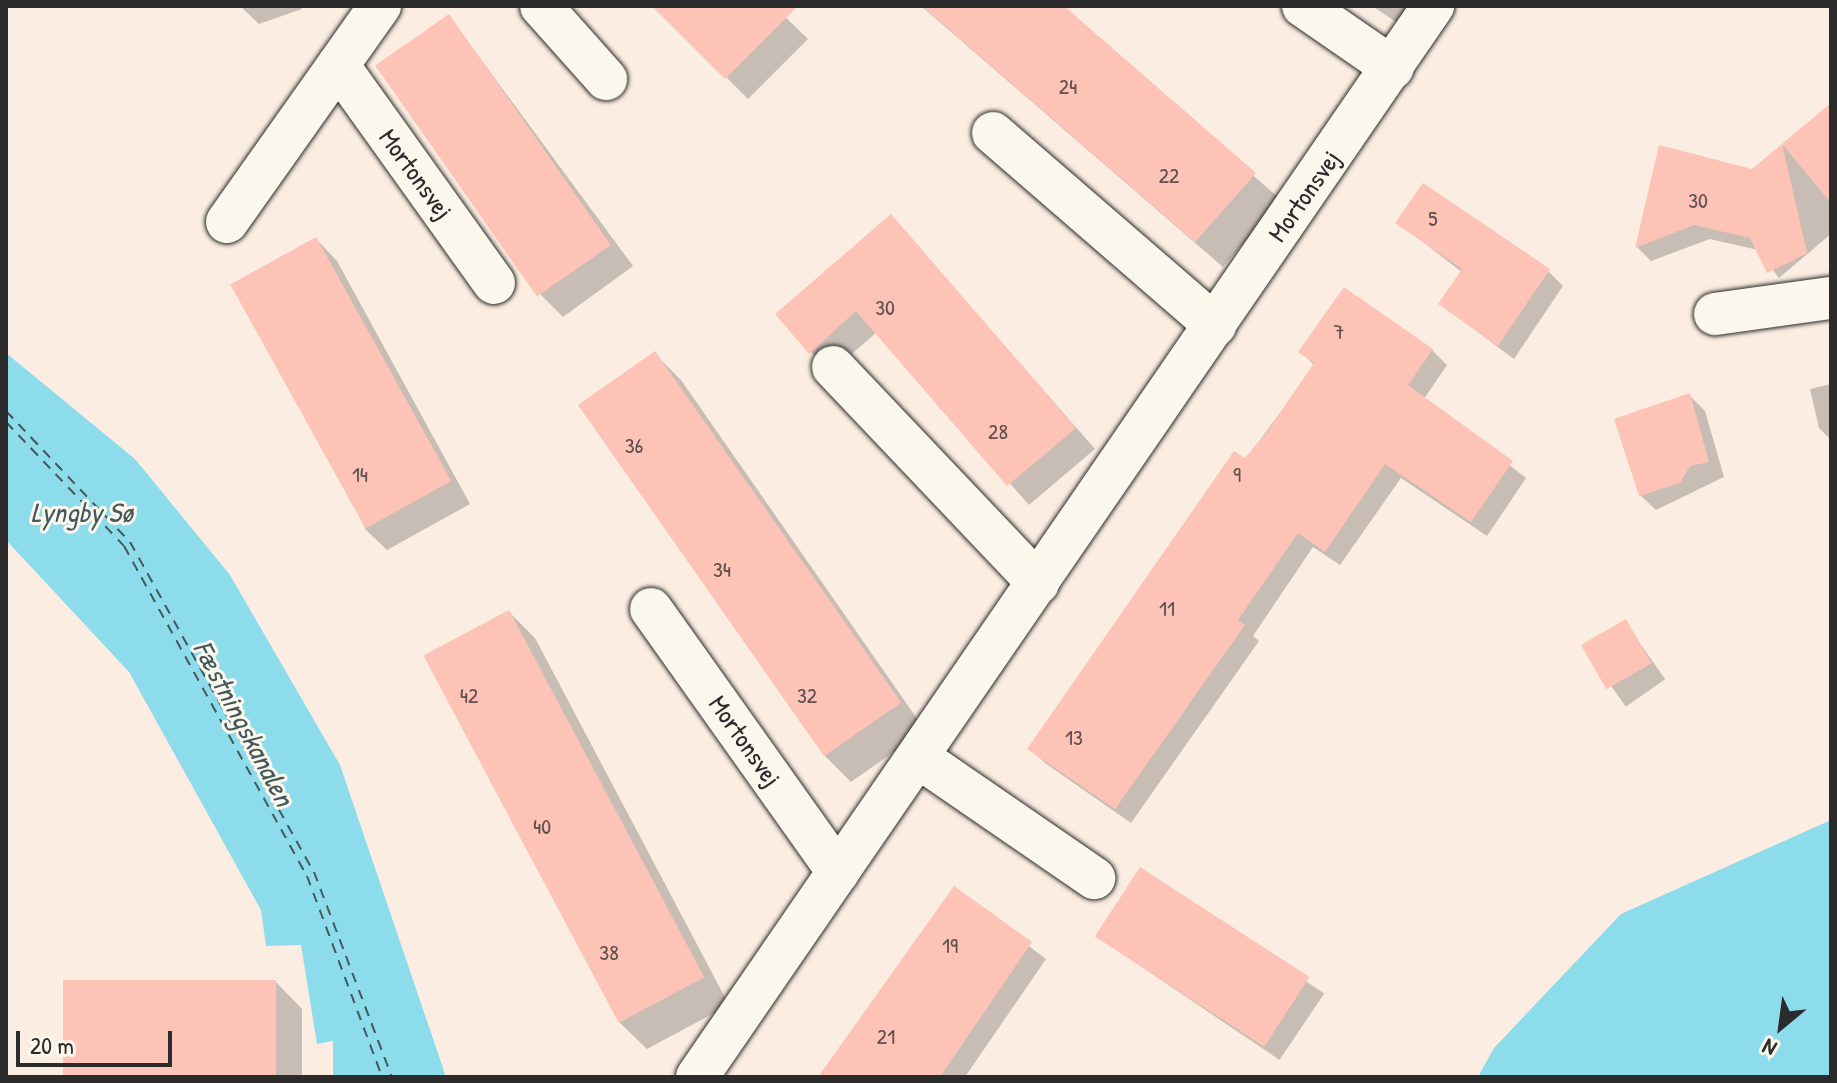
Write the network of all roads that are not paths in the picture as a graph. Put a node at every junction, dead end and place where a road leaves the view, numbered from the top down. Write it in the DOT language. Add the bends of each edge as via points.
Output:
graph roads {
  1 [pos="380,6"];
  2 [pos="541,6"];
  3 [pos="1303,6"];
  4 [pos="1433,6"];
  5 [pos="338,65"];
  6 [pos="1393,68"];
  7 [pos="606,79"];
  8 [pos="993,133"];
  9 [pos="227,222"];
  10 [pos="494,283"];
  11 [pos="1831,298"];
  12 [pos="1715,314"];
  13 [pos="1215,325"];
  14 [pos="833,367"];
  15 [pos="1038,583"];
  16 [pos="651,609"];
  17 [pos="918,757"];
  18 [pos="838,872"];
  19 [pos="1094,878"];
  20 [pos="710,1073"];
  1 -- 5 [label="street"];
  2 -- 7 [label="street"];
  3 -- 6 [label="street"];
  4 -- 6 [label="street, Mortonsvej"];
  5 -- 9 [label="street"];
  5 -- 10 [label="street, Mortonsvej"];
  6 -- 13 [label="street, Mortonsvej"];
  8 -- 13 [label="street"];
  11 -- 12 [label="street"];
  13 -- 15 [label="street, Mortonsvej"];
  14 -- 15 [label="street"];
  15 -- 17 [label="street, Mortonsvej"];
  16 -- 18 [label="street, Mortonsvej"];
  17 -- 18 [label="street, Mortonsvej"];
  17 -- 19 [label="street"];
  18 -- 20 [label="street, Mortonsvej"];
}
